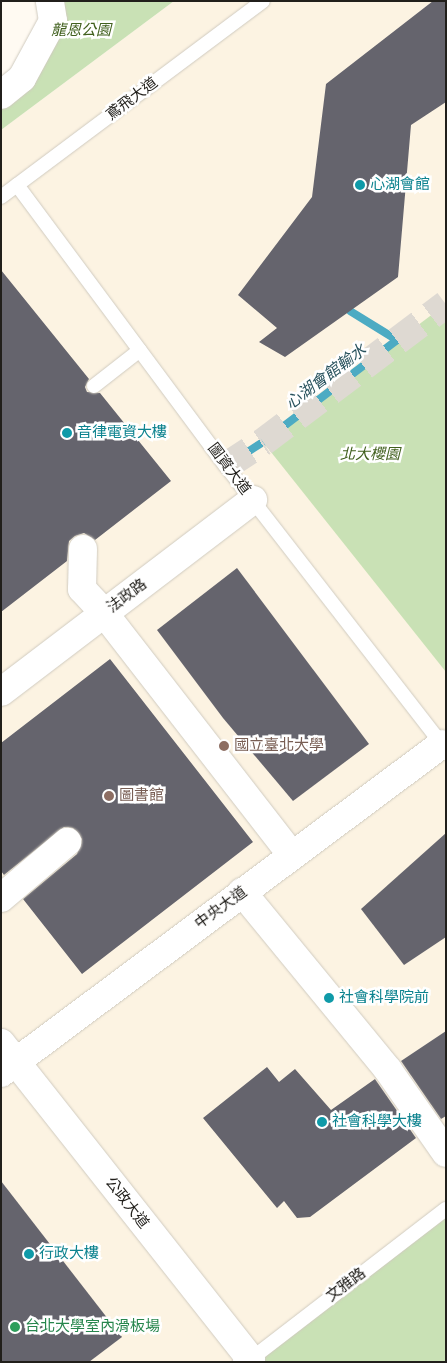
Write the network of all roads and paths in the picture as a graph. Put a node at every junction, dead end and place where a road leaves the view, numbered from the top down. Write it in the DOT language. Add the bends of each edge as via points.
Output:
graph roads {
  1 [pos="50,1"];
  2 [pos="263,1"];
  3 [pos="1,94"];
  4 [pos="17,185"];
  5 [pos="1,197"];
  6 [pos="140,350"];
  7 [pos="94,386"];
  8 [pos="253,500"];
  9 [pos="83,549"];
  10 [pos="104,613"];
  11 [pos="1,692"];
  12 [pos="444,747"];
  13 [pos="67,842"];
  14 [pos="292,855"];
  15 [pos="242,892"];
  16 [pos="1,898"];
  17 [pos="5,1059"];
  18 [pos="446,1152"];
  19 [pos="446,1209"];
  20 [pos="250,1361"];
  1 -- 3 [label="street" via="53,21 22,78"];
  2 -- 4 [label="lane, 鳶飛大道"];
  4 -- 5 [label="lane, 鳶飛大道"];
  4 -- 6 [label="lane, 圖資大道"];
  6 -- 7 [label="lane"];
  6 -- 8 [label="lane, 圖資大道"];
  8 -- 10 [label="street, 法政路"];
  8 -- 12 [label="lane, 圖資大道"];
  9 -- 10 [label="street" via="82,589"];
  10 -- 11 [label="street, 法政路"];
  10 -- 14 [label="street"];
  12 -- 14 [label="street, 中央大道"];
  13 -- 16 [label="street"];
  14 -- 15 [label="street, 中央大道"];
  15 -- 17 [label="street, 中央大道"];
  15 -- 18 [label="street" via="388,1070"];
  17 -- 20 [label="street, 公政大道"];
  19 -- 20 [label="lane, 文雅路"];
}
